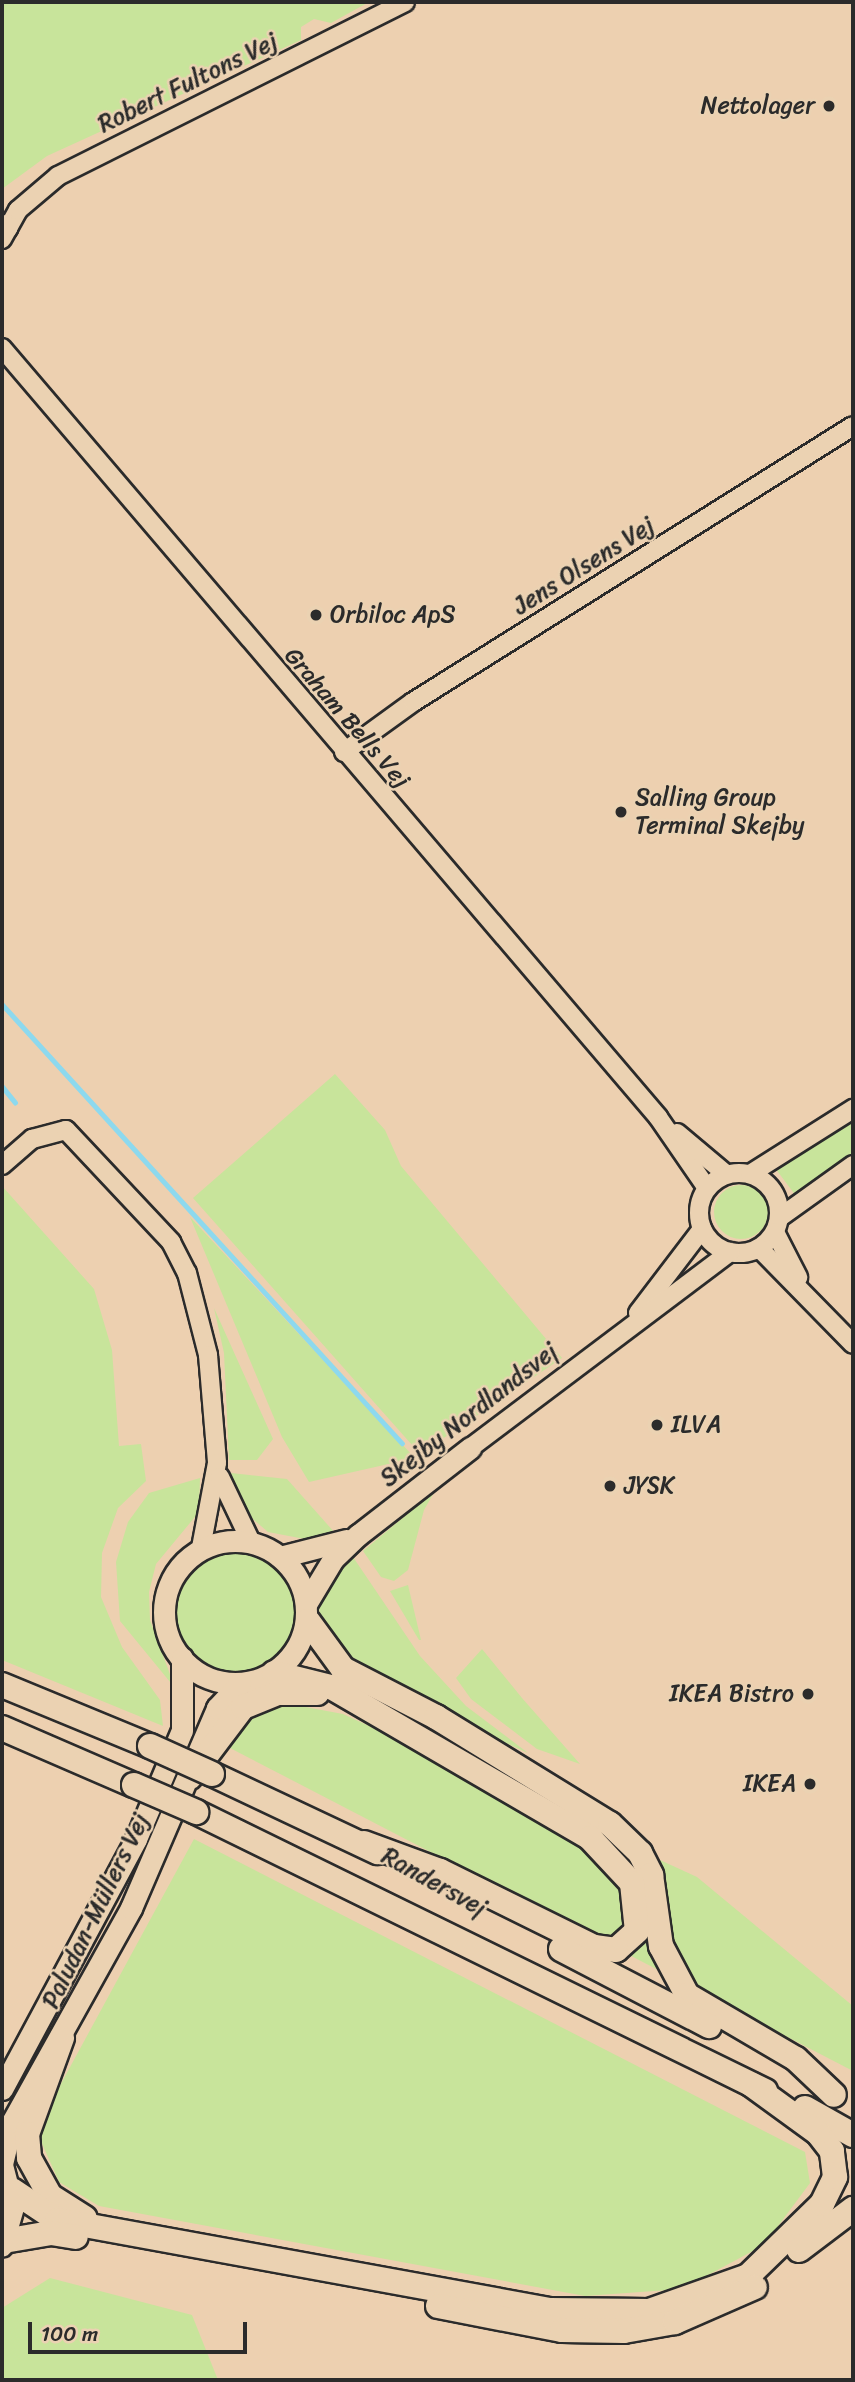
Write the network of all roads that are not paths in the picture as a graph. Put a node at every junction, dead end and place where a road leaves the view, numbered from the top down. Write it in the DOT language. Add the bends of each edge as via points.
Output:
graph roads {
  1 [pos="405,2"];
  2 [pos="4,230"];
  3 [pos="2,348"];
  4 [pos="853,426"];
  5 [pos="344,752"];
  6 [pos="853,1110"];
  7 [pos="658,1117"];
  8 [pos="2,1165"];
  9 [pos="853,1165"];
  10 [pos="726,1174"];
  11 [pos="750,1174"];
  12 [pos="707,1188"];
  13 [pos="777,1225"];
  14 [pos="702,1229"];
  15 [pos="759,1248"];
  16 [pos="730,1252"];
  17 [pos="803,1286"];
  18 [pos="613,1338"];
  19 [pos="853,1345"];
  20 [pos="470,1448"];
  21 [pos="217,1463"];
  22 [pos="358,1535"];
  23 [pos="252,1544"];
  24 [pos="201,1548"];
  25 [pos="280,1557"];
  26 [pos="307,1612"];
  27 [pos="182,1658"];
  28 [pos="274,1673"];
  29 [pos="240,1683"];
  30 [pos="2,1685"];
  31 [pos="365,1707"];
  32 [pos="2,1728"];
  33 [pos="201,1776"];
  34 [pos="364,1843"];
  35 [pos="62,2038"];
  36 [pos="752,2085"];
  37 [pos="2,2089"];
  38 [pos="844,2100"];
  39 [pos="853,2135"];
  40 [pos="2,2165"];
  41 [pos="12,2189"];
  42 [pos="853,2210"];
  43 [pos="105,2228"];
  44 [pos="3,2243"];
  1 -- 2 [label="street, Robert Fultons Vej" via="58,176"];
  3 -- 5 [label="street, Graham Bells Vej"];
  4 -- 5 [label="street, Jens Olsens Vej"];
  5 -- 7 [label="street, Graham Bells Vej"];
  6 -- 11 [label="street"];
  7 -- 10 [label="street, Graham Bells Vej"];
  7 -- 12 [label="street, Graham Bells Vej"];
  8 -- 21 [label="street" via="32,1139 66,1130 171,1242 187,1273 208,1355"];
  9 -- 13 [label="street"];
  10 -- 11 [label="street"];
  10 -- 12 [label="street"];
  11 -- 13 [label="street" via="773,1191"];
  12 -- 14 [label="street" via="699,1212"];
  13 -- 15 [label="street"];
  13 -- 17 [label="street"];
  14 -- 16 [label="street"];
  14 -- 18 [label="street, Skejby Nordlandsvej" via="646,1305"];
  15 -- 16 [label="street"];
  15 -- 17 [label="street"];
  16 -- 18 [label="street, Skejby Nordlandsvej"];
  17 -- 19 [label="street"];
  18 -- 20 [label="street, Skejby Nordlandsvej"];
  20 -- 22 [label="street, Skejby Nordlandsvej"];
  21 -- 23 [label="street" via="228,1504"];
  21 -- 24 [label="street"];
  22 -- 25 [label="street, Skejby Nordlandsvej" via="325,1550"];
  22 -- 26 [label="street, Skejby Nordlandsvej" via="333,1559"];
  23 -- 24 [label="street"];
  23 -- 25 [label="street"];
  24 -- 27 [label="street" via="180,1564 162,1604 163,1626"];
  25 -- 26 [label="street"];
  26 -- 28 [label="street" via="292,1659"];
  26 -- 38 [label="main road" via="343,1669 536,1775 629,1841 651,1875 661,1946 687,1995 796,2059"];
  27 -- 29 [label="street" via="214,1680"];
  27 -- 37 [label="street, Paludan-Müllers Vej" via="182,1730 136,1839"];
  28 -- 29 [label="street"];
  28 -- 31 [label="main road" via="331,1687"];
  29 -- 33 [label="street, Paludan-Müllers Vej" via="217,1708"];
  30 -- 33 [label="main road, Randersvej, bridge" via="150,1746"];
  31 -- 33 [label="main road" via="297,1691 260,1698 224,1726"];
  31 -- 34 [label="main road" via="590,1838 632,1883 637,1931 616,1950 594,1947 440,1871"];
  32 -- 36 [label="main road, Randersvej, bridge" via="196,1812 529,1970"];
  33 -- 34 [label="main road, Randersvej"];
  33 -- 35 [label="street, Paludan-Müllers Vej"];
  34 -- 38 [label="main road, Randersvej"];
  35 -- 40 [label="street, Paludan-Müllers Vej" via="12,2122"];
  35 -- 43 [label="main road" via="27,2134 29,2158 50,2196"];
  36 -- 39 [label="main road, Randersvej"];
  36 -- 43 [label="main road" via="818,2133 832,2151 835,2177 822,2204 748,2276 649,2311 551,2310"];
  40 -- 41 [label="street"];
  41 -- 43 [label="main road" via="57,2220"];
  41 -- 44 [label="street"];
  42 -- 44 [label="main road" via="767,2280 723,2305 624,2331 562,2330 51,2233"];
}
